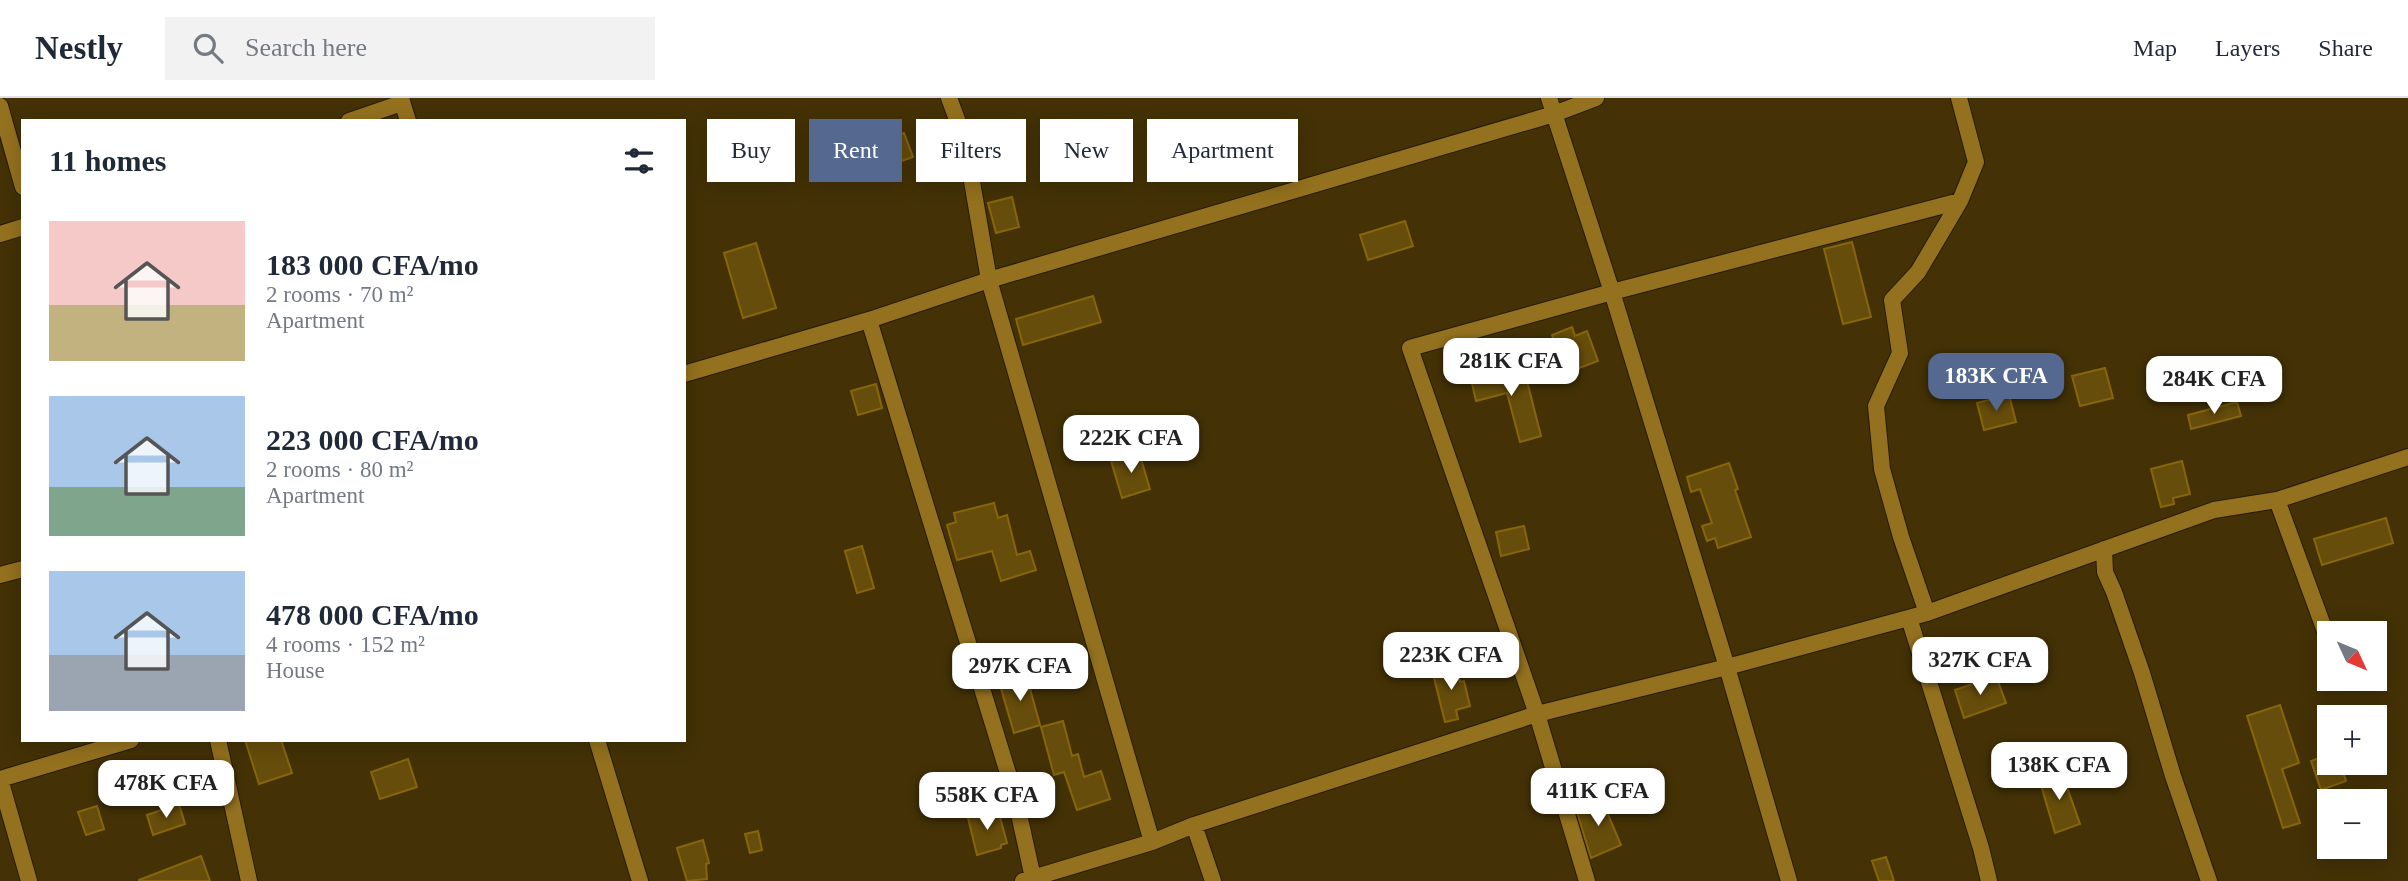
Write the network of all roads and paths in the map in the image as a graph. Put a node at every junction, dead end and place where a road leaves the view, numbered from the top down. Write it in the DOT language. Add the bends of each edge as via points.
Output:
graph roads {
  1 [pos="949,98"];
  2 [pos="1549,98"];
  3 [pos="1596,98"];
  4 [pos="1959,98"];
  5 [pos="402,101"];
  6 [pos="0,106"];
  7 [pos="1554,114"];
  8 [pos="354,119"];
  9 [pos="407,119"];
  10 [pos="21,180"];
  11 [pos="1960,201"];
  12 [pos="21,228"];
  13 [pos="0,234"];
  14 [pos="989,280"];
  15 [pos="1612,292"];
  16 [pos="869,320"];
  17 [pos="686,373"];
  18 [pos="2408,457"];
  19 [pos="2277,500"];
  20 [pos="2104,550"];
  21 [pos="21,570"];
  22 [pos="0,575"];
  23 [pos="1927,612"];
  24 [pos="1909,618"];
  25 [pos="2321,621"];
  26 [pos="1727,667"];
  27 [pos="1537,714"];
  28 [pos="124,742"];
  29 [pos="218,742"];
  30 [pos="598,742"];
  31 [pos="0,779"];
  32 [pos="1194,825"];
  33 [pos="1152,842"];
  34 [pos="1028,880"];
  35 [pos="29,881"];
  36 [pos="249,881"];
  37 [pos="640,881"];
  38 [pos="1213,881"];
  39 [pos="1587,881"];
  40 [pos="1789,881"];
  41 [pos="1989,881"];
  42 [pos="2209,881"];
  1 -- 14 [label="street" via="965,141"];
  2 -- 7 [label="street"];
  3 -- 7 [label="street"];
  4 -- 11 [label="street" via="1976,162"];
  5 -- 8 [label="street"];
  5 -- 9 [label="street"];
  6 -- 10 [label="street"];
  7 -- 14 [label="street"];
  7 -- 15 [label="street"];
  11 -- 15 [label="street"];
  11 -- 23 [label="street" via="1918,272 1892,300 1899,353 1877,406 1882,469"];
  12 -- 13 [label="street"];
  14 -- 16 [label="street"];
  14 -- 33 [label="street"];
  15 -- 26 [label="street"];
  15 -- 27 [label="street" via="1410,348"];
  16 -- 17 [label="street"];
  16 -- 34 [label="street" via="1015,796"];
  18 -- 19 [label="street"];
  19 -- 20 [label="street" via="2214,510"];
  19 -- 25 [label="street"];
  20 -- 23 [label="street"];
  20 -- 42 [label="street" via="2105,572"];
  21 -- 22 [label="street"];
  23 -- 24 [label="street"];
  24 -- 26 [label="street"];
  24 -- 41 [label="street"];
  26 -- 27 [label="street"];
  26 -- 40 [label="street"];
  27 -- 32 [label="street"];
  27 -- 39 [label="street"];
  28 -- 31 [label="street"];
  29 -- 36 [label="street"];
  30 -- 37 [label="street"];
  31 -- 35 [label="street"];
  32 -- 33 [label="street"];
  32 -- 38 [label="street"];
  33 -- 34 [label="street"];
}
